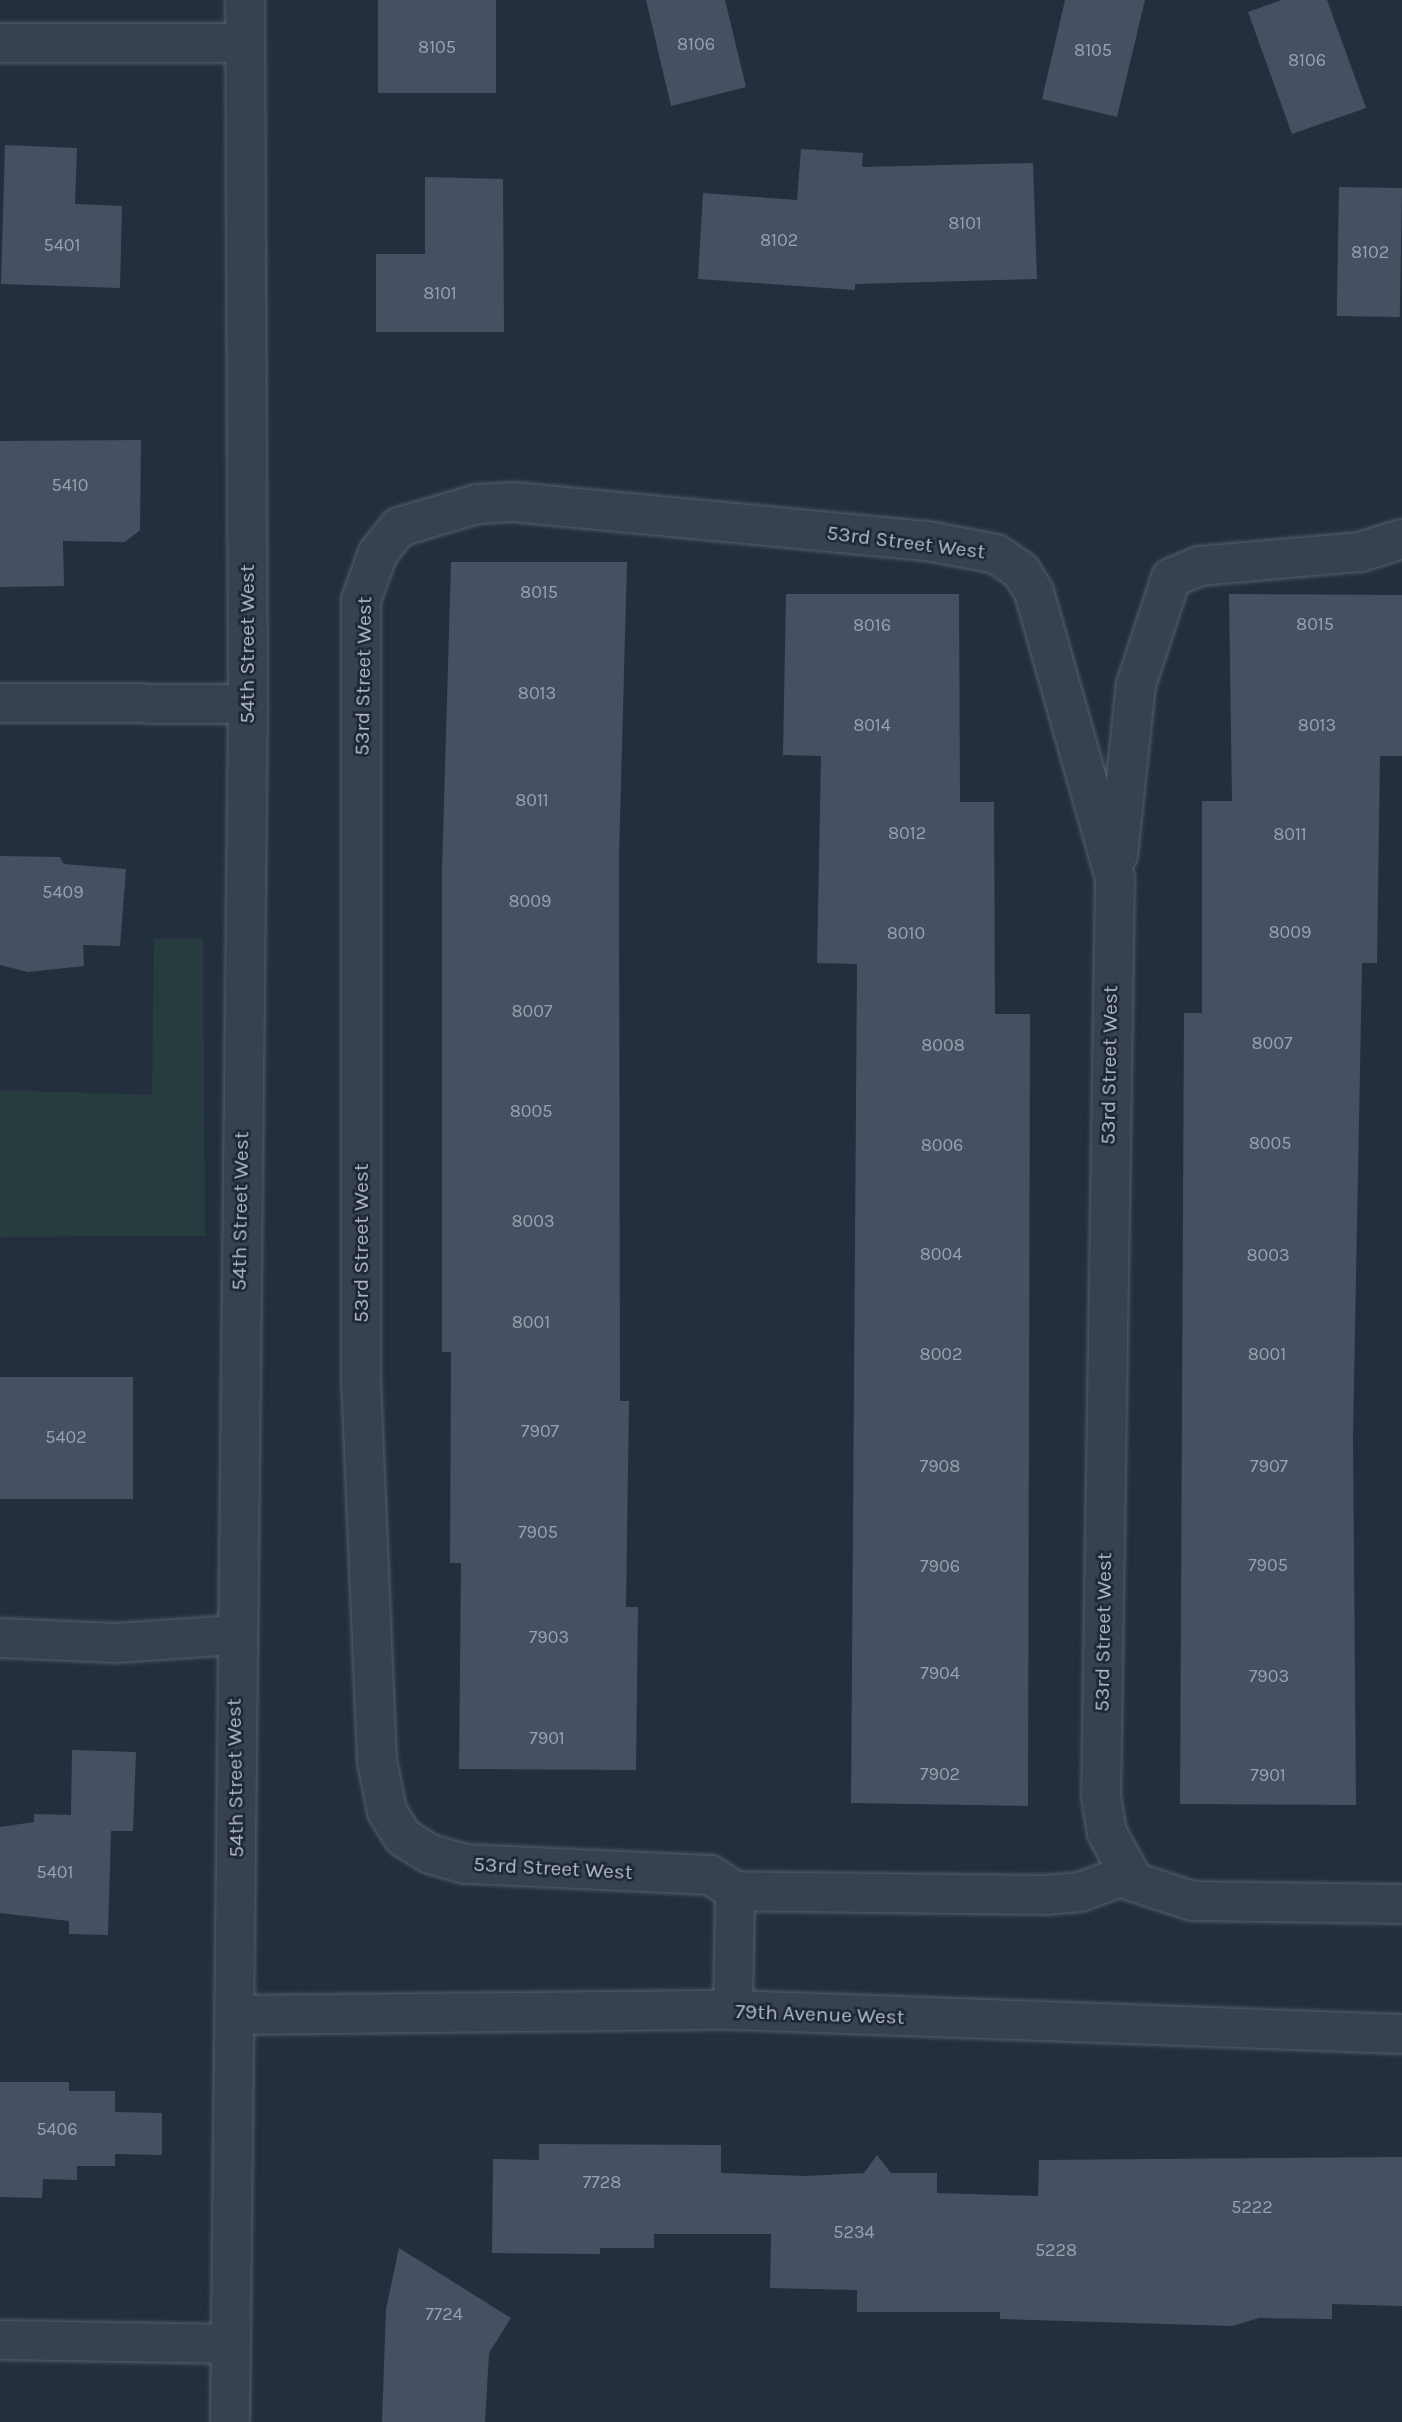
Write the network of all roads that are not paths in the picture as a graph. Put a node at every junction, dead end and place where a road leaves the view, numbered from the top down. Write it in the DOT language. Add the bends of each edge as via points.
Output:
graph roads {
  1 [pos="245,0"];
  2 [pos="0,43"];
  3 [pos="246,43"];
  4 [pos="1402,539"];
  5 [pos="0,703"];
  6 [pos="248,704"];
  7 [pos="1115,878"];
  8 [pos="234,1635"];
  9 [pos="0,1638"];
  10 [pos="1129,1874"];
  11 [pos="735,1891"];
  12 [pos="1402,1904"];
  13 [pos="733,2010"];
  14 [pos="237,2015"];
  15 [pos="1402,2034"];
  16 [pos="0,2340"];
  17 [pos="229,2344"];
  18 [pos="230,2422"];
  1 -- 3 [label="street, 54th Street West"];
  2 -- 3 [label="street"];
  3 -- 6 [label="street, 54th Street West"];
  4 -- 7 [label="street" via="1360,551 1199,566 1171,578 1136,685"];
  5 -- 6 [label="street"];
  6 -- 8 [label="street, 54th Street West"];
  7 -- 10 [label="street, 53rd Street West" via="1101,1796 1114,1854"];
  7 -- 11 [label="street, 53rd Street West" via="1034,592 1021,571 996,554 928,541 513,502 477,505 399,527 369,570 361,600 361,1384 377,1761 387,1811 403,1837 429,1854 465,1864 710,1875"];
  8 -- 9 [label="street" via="117,1643"];
  8 -- 14 [label="street, 54th Street West"];
  10 -- 11 [label="street, 53rd Street West" via="1080,1892 1047,1895"];
  10 -- 12 [label="street" via="1150,1891 1193,1901"];
  11 -- 13 [label="street"];
  13 -- 14 [label="street, 79th Avenue West"];
  13 -- 15 [label="street, 79th Avenue West"];
  14 -- 17 [label="street, 54th Street West"];
  16 -- 17 [label="street"];
  17 -- 18 [label="street, 54th Street West"];
}
